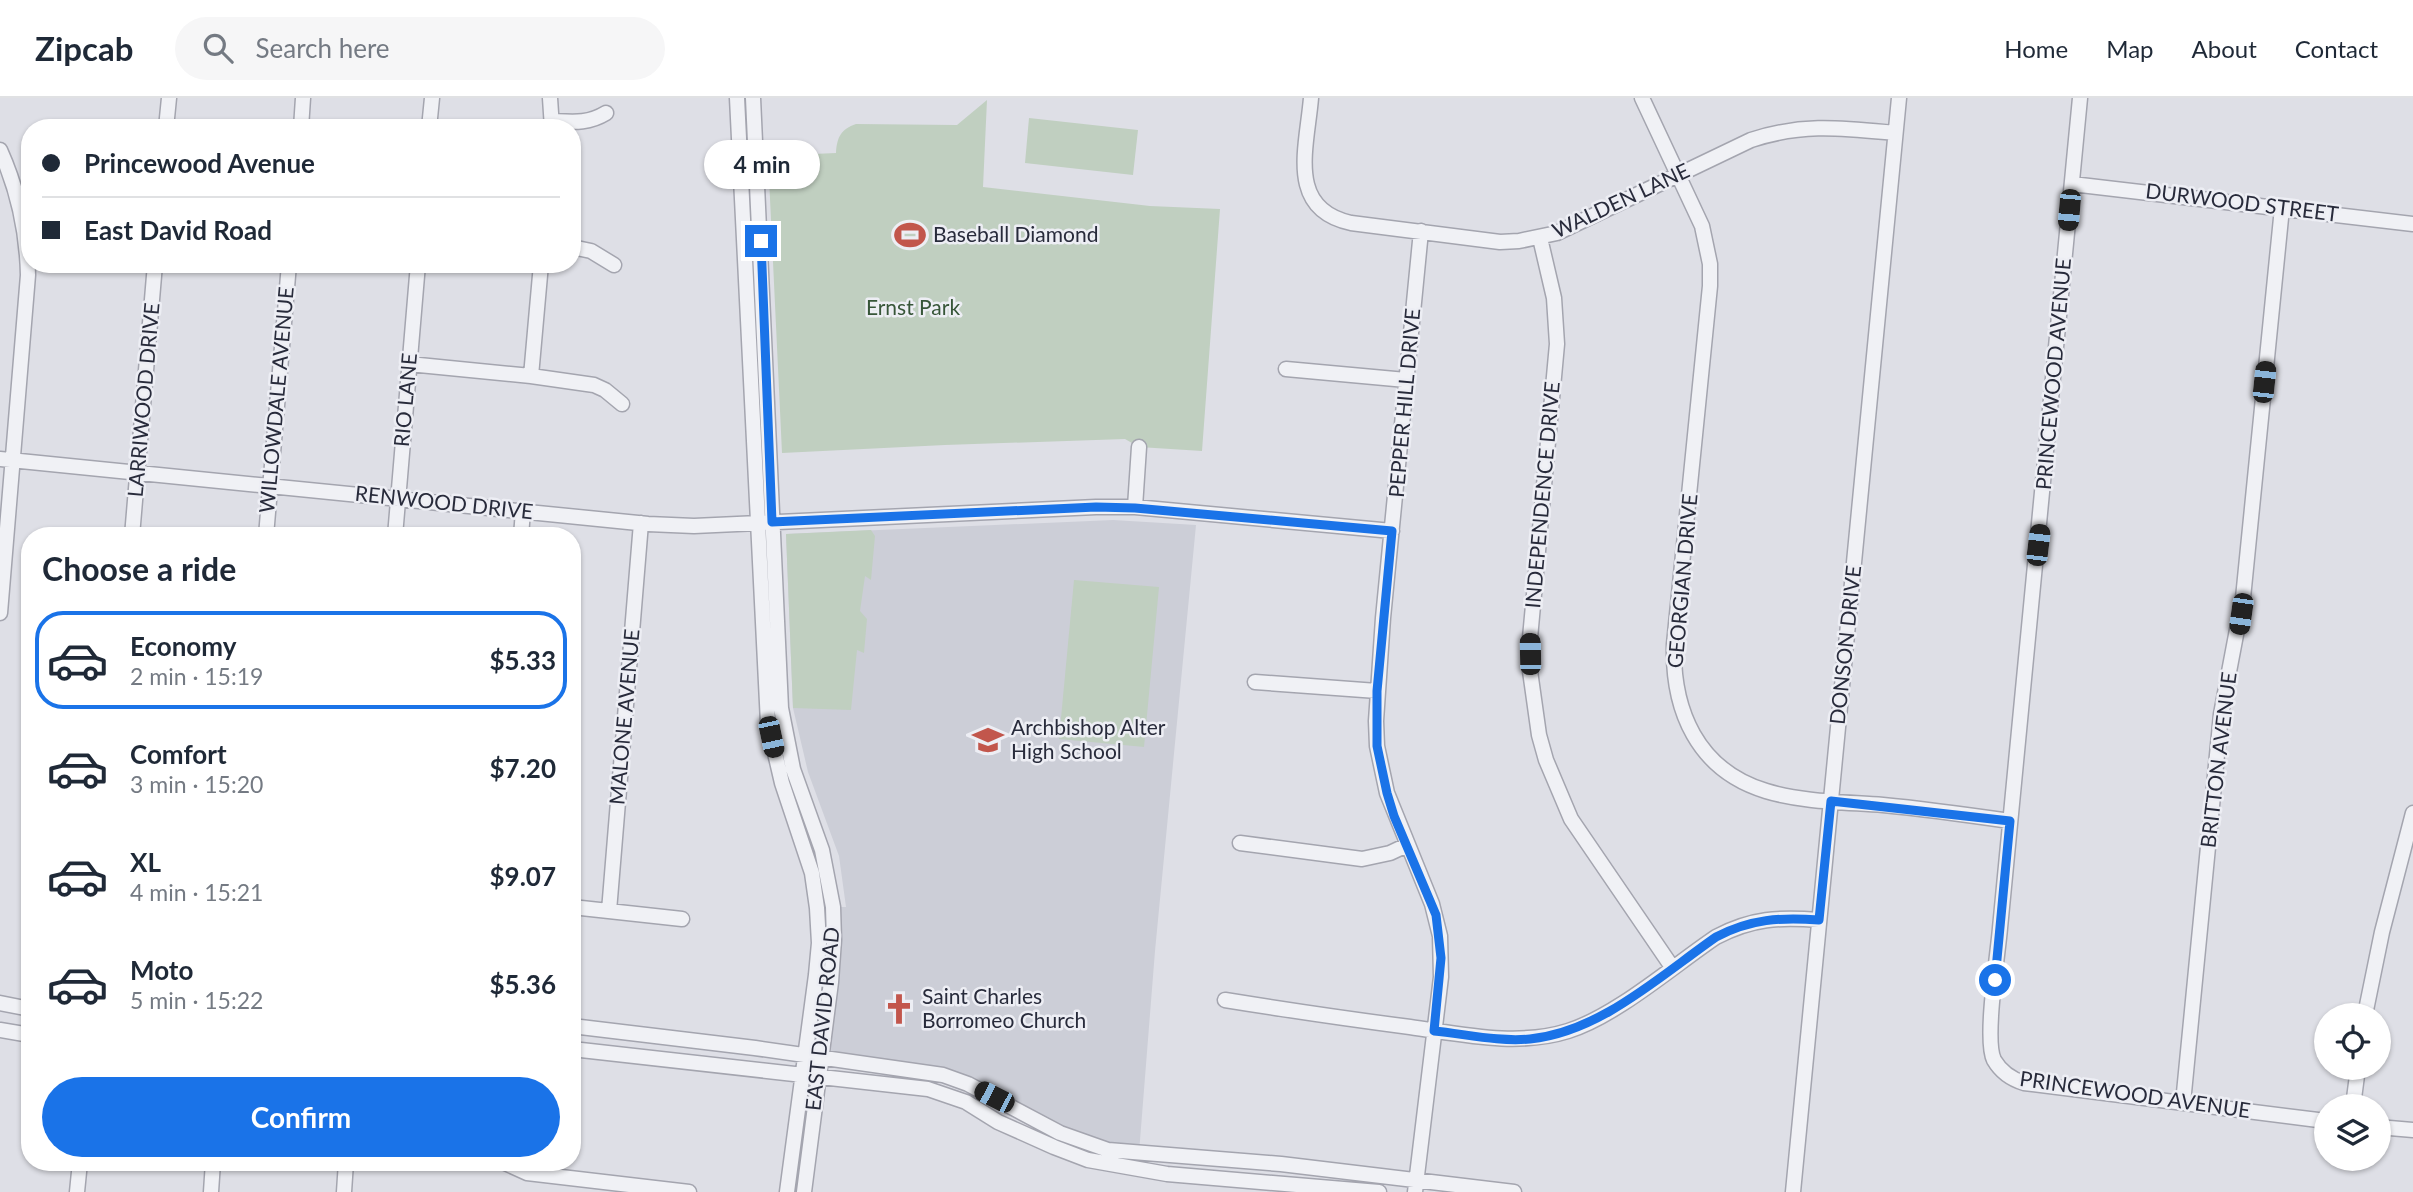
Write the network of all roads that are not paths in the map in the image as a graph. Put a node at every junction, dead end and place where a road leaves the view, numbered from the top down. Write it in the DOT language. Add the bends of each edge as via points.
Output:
graph roads {
  1 [pos="169,98"];
  2 [pos="303,98"];
  3 [pos="432,98"];
  4 [pos="550,98"];
  5 [pos="737,98"];
  6 [pos="753,98"];
  7 [pos="1311,98"];
  8 [pos="1642,98"];
  9 [pos="1899,98"];
  10 [pos="2080,98"];
  11 [pos="606,113"];
  12 [pos="167,119"];
  13 [pos="301,119"];
  14 [pos="430,119"];
  15 [pos="552,119"];
  16 [pos="581,122"];
  17 [pos="1895,133"];
  18 [pos="0,150"];
  19 [pos="1678,174"];
  20 [pos="2072,184"];
  21 [pos="2282,208"];
  22 [pos="21,216"];
  23 [pos="2413,224"];
  24 [pos="1421,231"];
  25 [pos="1540,238"];
  26 [pos="761,241"];
  27 [pos="744,242"];
  28 [pos="581,249"];
  29 [pos="614,265"];
  30 [pos="27,273"];
  31 [pos="154,273"];
  32 [pos="288,273"];
  33 [pos="417,273"];
  34 [pos="540,273"];
  35 [pos="409,364"];
  36 [pos="1286,369"];
  37 [pos="531,376"];
  38 [pos="1406,380"];
  39 [pos="622,404"];
  40 [pos="1139,447"];
  41 [pos="7,459"];
  42 [pos="137,473"];
  43 [pos="270,487"];
  44 [pos="398,498"];
  45 [pos="1135,508"];
  46 [pos="523,511"];
  47 [pos="765,522"];
  48 [pos="641,523"];
  49 [pos="133,527"];
  50 [pos="267,527"];
  51 [pos="396,527"];
  52 [pos="522,527"];
  53 [pos="1392,531"];
  54 [pos="1,586"];
  55 [pos="0,613"];
  56 [pos="1255,681"];
  57 [pos="1377,691"];
  58 [pos="1831,801"];
  59 [pos="2413,813"];
  60 [pos="2010,821"];
  61 [pos="1240,844"];
  62 [pos="1407,845"];
  63 [pos="581,907"];
  64 [pos="609,911"];
  65 [pos="682,919"];
  66 [pos="1819,920"];
  67 [pos="1672,967"];
  68 [pos="1225,1000"];
  69 [pos="0,1003"];
  70 [pos="2367,1003"];
  71 [pos="21,1007"];
  72 [pos="581,1027"];
  73 [pos="0,1030"];
  74 [pos="1434,1031"];
  75 [pos="21,1034"];
  76 [pos="581,1050"];
  77 [pos="805,1056"];
  78 [pos="821,1058"];
  79 [pos="819,1075"];
  80 [pos="802,1076"];
  81 [pos="2183,1103"];
  82 [pos="2314,1119"];
  83 [pos="2391,1128"];
  84 [pos="2413,1130"];
  85 [pos="1214,1159"];
  86 [pos="79,1171"];
  87 [pos="212,1171"];
  88 [pos="345,1171"];
  89 [pos="523,1171"];
  90 [pos="1213,1176"];
  91 [pos="1416,1186"];
  92 [pos="77,1192"];
  93 [pos="211,1192"];
  94 [pos="344,1192"];
  95 [pos="689,1192"];
  96 [pos="787,1192"];
  97 [pos="804,1192"];
  98 [pos="1212,1192"];
  99 [pos="1379,1192"];
  100 [pos="1514,1192"];
  101 [pos="1793,1192"];
  1 -- 12 [label="street"];
  2 -- 13 [label="street"];
  3 -- 14 [label="street"];
  4 -- 15 [label="street"];
  5 -- 27 [label="street, EAST DAVID ROAD"];
  6 -- 26 [label="street, EAST DAVID ROAD"];
  7 -- 24 [label="street, WALDEN LANE" via="1304,171 1309,195 1320,209 1343,221"];
  8 -- 19 [label="street, GEORGIAN DRIVE"];
  9 -- 17 [label="street, DONSON DRIVE"];
  10 -- 20 [label="street, PRINCEWOOD AVENUE"];
  11 -- 16 [label="street"];
  17 -- 19 [label="street, WALDEN LANE" via="1791,129 1751,140"];
  17 -- 58 [label="street, DONSON DRIVE"];
  18 -- 22 [label="street"];
  19 -- 25 [label="street, WALDEN LANE"];
  19 -- 58 [label="street, GEORGIAN DRIVE" via="1702,226 1710,286 1674,644 1675,687 1692,733 1722,768 1767,791"];
  20 -- 21 [label="street, DURWOOD STREET"];
  20 -- 60 [label="street, PRINCEWOOD AVENUE"];
  21 -- 23 [label="street, DURWOOD STREET"];
  21 -- 81 [label="street, BRITTON AVENUE" via="2243,598 2221,714"];
  24 -- 25 [label="street, WALDEN LANE" via="1500,242"];
  24 -- 38 [label="street, PEPPER HILL DRIVE"];
  25 -- 67 [label="street, INDEPENDENCE DRIVE" via="1557,321 1530,638 1537,724 1546,760 1571,819"];
  26 -- 27 [label="street"];
  26 -- 47 [label="street, EAST DAVID ROAD"];
  27 -- 47 [label="street, EAST DAVID ROAD"];
  28 -- 29 [label="street"];
  30 -- 41 [label="street"];
  31 -- 42 [label="street, LARRIWOOD DRIVE"];
  32 -- 43 [label="street, WILLOWDALE AVENUE"];
  33 -- 35 [label="street, RIO LANE"];
  34 -- 37 [label="street"];
  35 -- 37 [label="street"];
  35 -- 44 [label="street, RIO LANE"];
  36 -- 38 [label="street"];
  37 -- 39 [label="street" via="594,386"];
  38 -- 53 [label="street, PEPPER HILL DRIVE"];
  40 -- 45 [label="street"];
  41 -- 42 [label="street, RENWOOD DRIVE"];
  41 -- 54 [label="street"];
  42 -- 43 [label="street, RENWOOD DRIVE"];
  42 -- 49 [label="street, LARRIWOOD DRIVE"];
  43 -- 44 [label="street, RENWOOD DRIVE"];
  43 -- 50 [label="street, WILLOWDALE AVENUE"];
  44 -- 46 [label="street, RENWOOD DRIVE"];
  44 -- 51 [label="street, RIO LANE"];
  45 -- 47 [label="street, RENWOOD DRIVE"];
  45 -- 53 [label="street, RENWOOD DRIVE"];
  46 -- 48 [label="street, RENWOOD DRIVE"];
  46 -- 52 [label="street"];
  47 -- 48 [label="street, RENWOOD DRIVE"];
  47 -- 77 [label="street, EAST DAVID ROAD" via="768,723 782,783 808,858 817,908 819,943"];
  47 -- 78 [label="street, EAST DAVID ROAD" via="784,729 822,850 833,907 834,940"];
  48 -- 64 [label="street, MALONE AVENUE"];
  53 -- 57 [label="street, PEPPER HILL DRIVE"];
  54 -- 55 [label="street"];
  56 -- 57 [label="street"];
  57 -- 62 [label="street, PEPPER HILL DRIVE" via="1380,768"];
  58 -- 60 [label="street, GEORGIAN DRIVE"];
  58 -- 66 [label="street, DONSON DRIVE"];
  59 -- 70 [label="street"];
  60 -- 81 [label="street, PRINCEWOOD AVENUE" via="1990,1032 1991,1050 1999,1067 2024,1083"];
  61 -- 62 [label="street" via="1362,859"];
  62 -- 74 [label="street, PEPPER HILL DRIVE" via="1440,936"];
  63 -- 64 [label="street"];
  64 -- 65 [label="street"];
  66 -- 67 [label="street" via="1750,923 1716,937"];
  66 -- 101 [label="street, DONSON DRIVE"];
  67 -- 74 [label="street" via="1609,1012 1559,1034 1507,1039"];
  68 -- 74 [label="street"];
  69 -- 71 [label="street"];
  72 -- 77 [label="street"];
  73 -- 75 [label="street"];
  74 -- 91 [label="street, PEPPER HILL DRIVE"];
  76 -- 80 [label="street"];
  77 -- 78 [label="street"];
  77 -- 80 [label="street, EAST DAVID ROAD"];
  78 -- 79 [label="street, EAST DAVID ROAD"];
  78 -- 85 [label="street" via="957,1079 1060,1133 1108,1150"];
  79 -- 80 [label="street"];
  79 -- 90 [label="street" via="947,1094 998,1122 1088,1160 1167,1174"];
  79 -- 97 [label="street, EAST DAVID ROAD"];
  80 -- 96 [label="street, EAST DAVID ROAD"];
  81 -- 82 [label="street, PRINCEWOOD AVENUE"];
  83 -- 84 [label="street"];
  85 -- 90 [label="street"];
  85 -- 91 [label="street" via="1281,1164"];
  86 -- 92 [label="street"];
  87 -- 93 [label="street"];
  88 -- 94 [label="street"];
  89 -- 95 [label="street"];
  90 -- 98 [label="street"];
  90 -- 99 [label="street"];
  91 -- 100 [label="street"];
}
